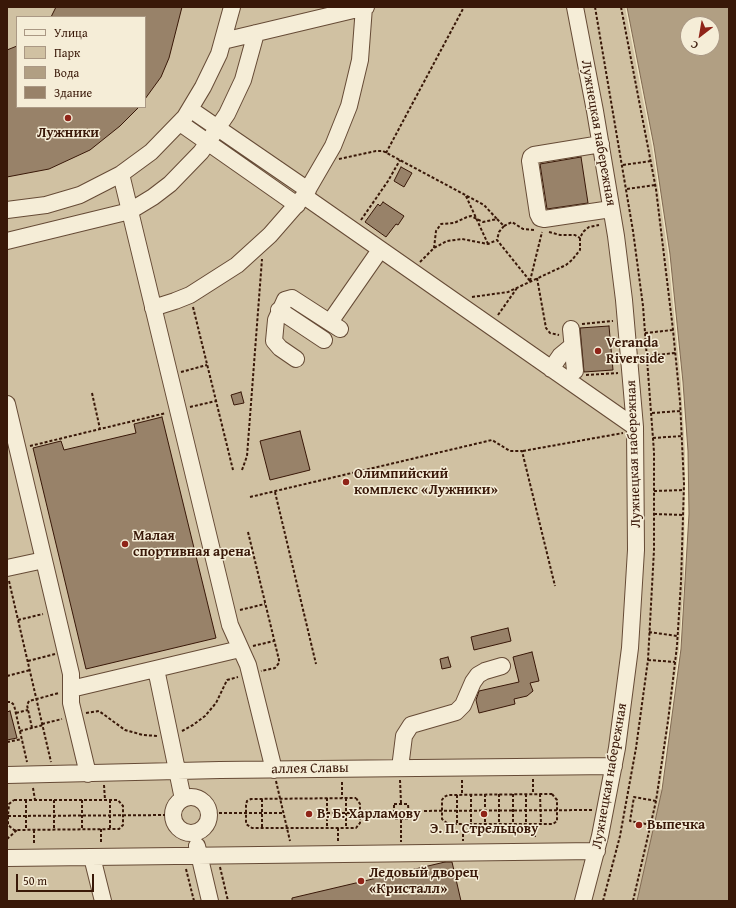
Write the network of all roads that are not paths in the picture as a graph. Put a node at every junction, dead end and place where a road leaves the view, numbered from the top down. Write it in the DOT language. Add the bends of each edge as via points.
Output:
graph roads {
  1 [pos="232,7"];
  2 [pos="365,7"];
  3 [pos="575,7"];
  4 [pos="256,33"];
  5 [pos="223,41"];
  6 [pos="190,108"];
  7 [pos="180,123"];
  8 [pos="219,128"];
  9 [pos="208,143"];
  10 [pos="600,144"];
  11 [pos="120,174"];
  12 [pos="303,197"];
  13 [pos="7,210"];
  14 [pos="130,212"];
  15 [pos="612,216"];
  16 [pos="7,241"];
  17 [pos="380,250"];
  18 [pos="153,308"];
  19 [pos="279,310"];
  20 [pos="565,332"];
  21 [pos="324,340"];
  22 [pos="572,346"];
  23 [pos="296,359"];
  24 [pos="551,369"];
  25 [pos="575,372"];
  26 [pos="7,404"];
  27 [pos="635,427"];
  28 [pos="44,560"];
  29 [pos="7,575"];
  30 [pos="240,649"];
  31 [pos="502,666"];
  32 [pos="156,669"];
  33 [pos="71,689"];
  34 [pos="614,766"];
  35 [pos="400,768"];
  36 [pos="274,770"];
  37 [pos="178,772"];
  38 [pos="88,774"];
  39 [pos="7,775"];
  40 [pos="183,799"];
  41 [pos="194,832"];
  42 [pos="597,851"];
  43 [pos="199,855"];
  44 [pos="92,857"];
  45 [pos="7,858"];
  46 [pos="103,901"];
  47 [pos="210,901"];
  48 [pos="583,901"];
  1 -- 5 [label="street"];
  2 -- 4 [label="street"];
  2 -- 12 [label="street" via="361,53 353,91 325,163"];
  3 -- 10 [label="street, Лужнецкая набережная"];
  4 -- 5 [label="street"];
  4 -- 8 [label="street" via="243,80"];
  5 -- 6 [label="street" via="212,70"];
  6 -- 7 [label="street"];
  6 -- 8 [label="street"];
  7 -- 9 [label="street"];
  7 -- 11 [label="street" via="151,152"];
  8 -- 9 [label="street"];
  8 -- 12 [label="street"];
  9 -- 12 [label="street"];
  9 -- 14 [label="street" via="170,184"];
  10 -- 15 [label="street, Лужнецкая набережная"];
  10 -- 15 [label="street" via="531,157 538,214 544,219"];
  11 -- 13 [label="street" via="92,189 60,201"];
  11 -- 14 [label="street"];
  12 -- 17 [label="street"];
  12 -- 18 [label="street" via="264,242 237,265 190,295"];
  14 -- 16 [label="street"];
  14 -- 18 [label="street"];
  15 -- 27 [label="street, Лужнецкая набережная" via="626,320"];
  17 -- 19 [label="street" via="335,325 292,298 285,300"];
  17 -- 24 [label="street"];
  18 -- 30 [label="street" via="231,629"];
  19 -- 21 [label="street"];
  19 -- 23 [label="street" via="275,325 275,344"];
  20 -- 22 [label="street"];
  22 -- 24 [label="street" via="560,356"];
  22 -- 25 [label="street"];
  24 -- 27 [label="street"];
  26 -- 28 [label="street"];
  27 -- 34 [label="street, Лужнецкая набережная" via="636,550 630,648"];
  28 -- 29 [label="street"];
  28 -- 33 [label="street" via="66,652"];
  30 -- 32 [label="street"];
  30 -- 36 [label="street" via="248,665"];
  31 -- 35 [label="street" via="478,675 463,705 456,712 411,725 404,736"];
  32 -- 33 [label="street"];
  32 -- 37 [label="street"];
  33 -- 38 [label="street" via="71,705"];
  34 -- 35 [label="street, аллея Славы"];
  34 -- 42 [label="street, Лужнецкая набережная"];
  35 -- 36 [label="street, аллея Славы"];
  36 -- 37 [label="street, аллея Славы"];
  37 -- 38 [label="street, аллея Славы"];
  37 -- 40 [label="street"];
  38 -- 39 [label="street, аллея Славы"];
  40 -- 41 [label="street" via="176,806 173,815 176,825 184,831"];
  40 -- 41 [label="street" via="197,798 205,804 209,813 205,826"];
  41 -- 43 [label="street"];
  42 -- 43 [label="street"];
  42 -- 48 [label="street, Лужнецкая набережная"];
  43 -- 44 [label="street"];
  43 -- 47 [label="street"];
  44 -- 45 [label="street"];
  44 -- 46 [label="street"];
}
